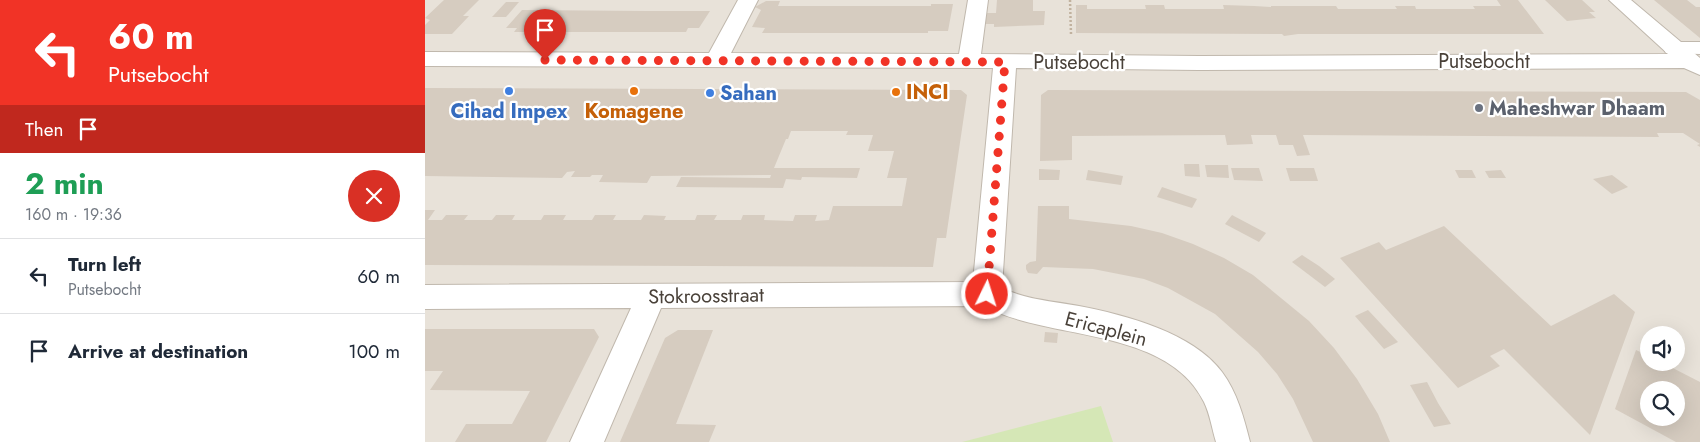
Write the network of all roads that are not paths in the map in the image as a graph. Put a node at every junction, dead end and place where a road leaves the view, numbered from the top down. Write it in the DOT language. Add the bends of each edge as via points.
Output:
graph roads {
  1 [pos="748,0"];
  2 [pos="978,0"];
  3 [pos="1619,0"];
  4 [pos="1691,56"];
  5 [pos="425,59"];
  6 [pos="716,60"];
  7 [pos="969,61"];
  8 [pos="1005,62"];
  9 [pos="987,294"];
  10 [pos="425,297"];
  11 [pos="651,297"];
  12 [pos="587,442"];
  13 [pos="1233,442"];
  1 -- 6 [label="street"];
  2 -- 7 [label="street"];
  3 -- 4 [label="street"];
  4 -- 8 [label="street, Putsebocht"];
  5 -- 6 [label="street, Putsebocht"];
  6 -- 7 [label="street, Putsebocht"];
  7 -- 8 [label="street, Putsebocht"];
  8 -- 9 [label="street"];
  9 -- 11 [label="street, Stokroosstraat"];
  9 -- 13 [label="street, Ericaplein" via="1013,307 1122,329 1185,359 1205,375 1219,397"];
  10 -- 11 [label="street, Stokroosstraat"];
  11 -- 12 [label="street"];
}
